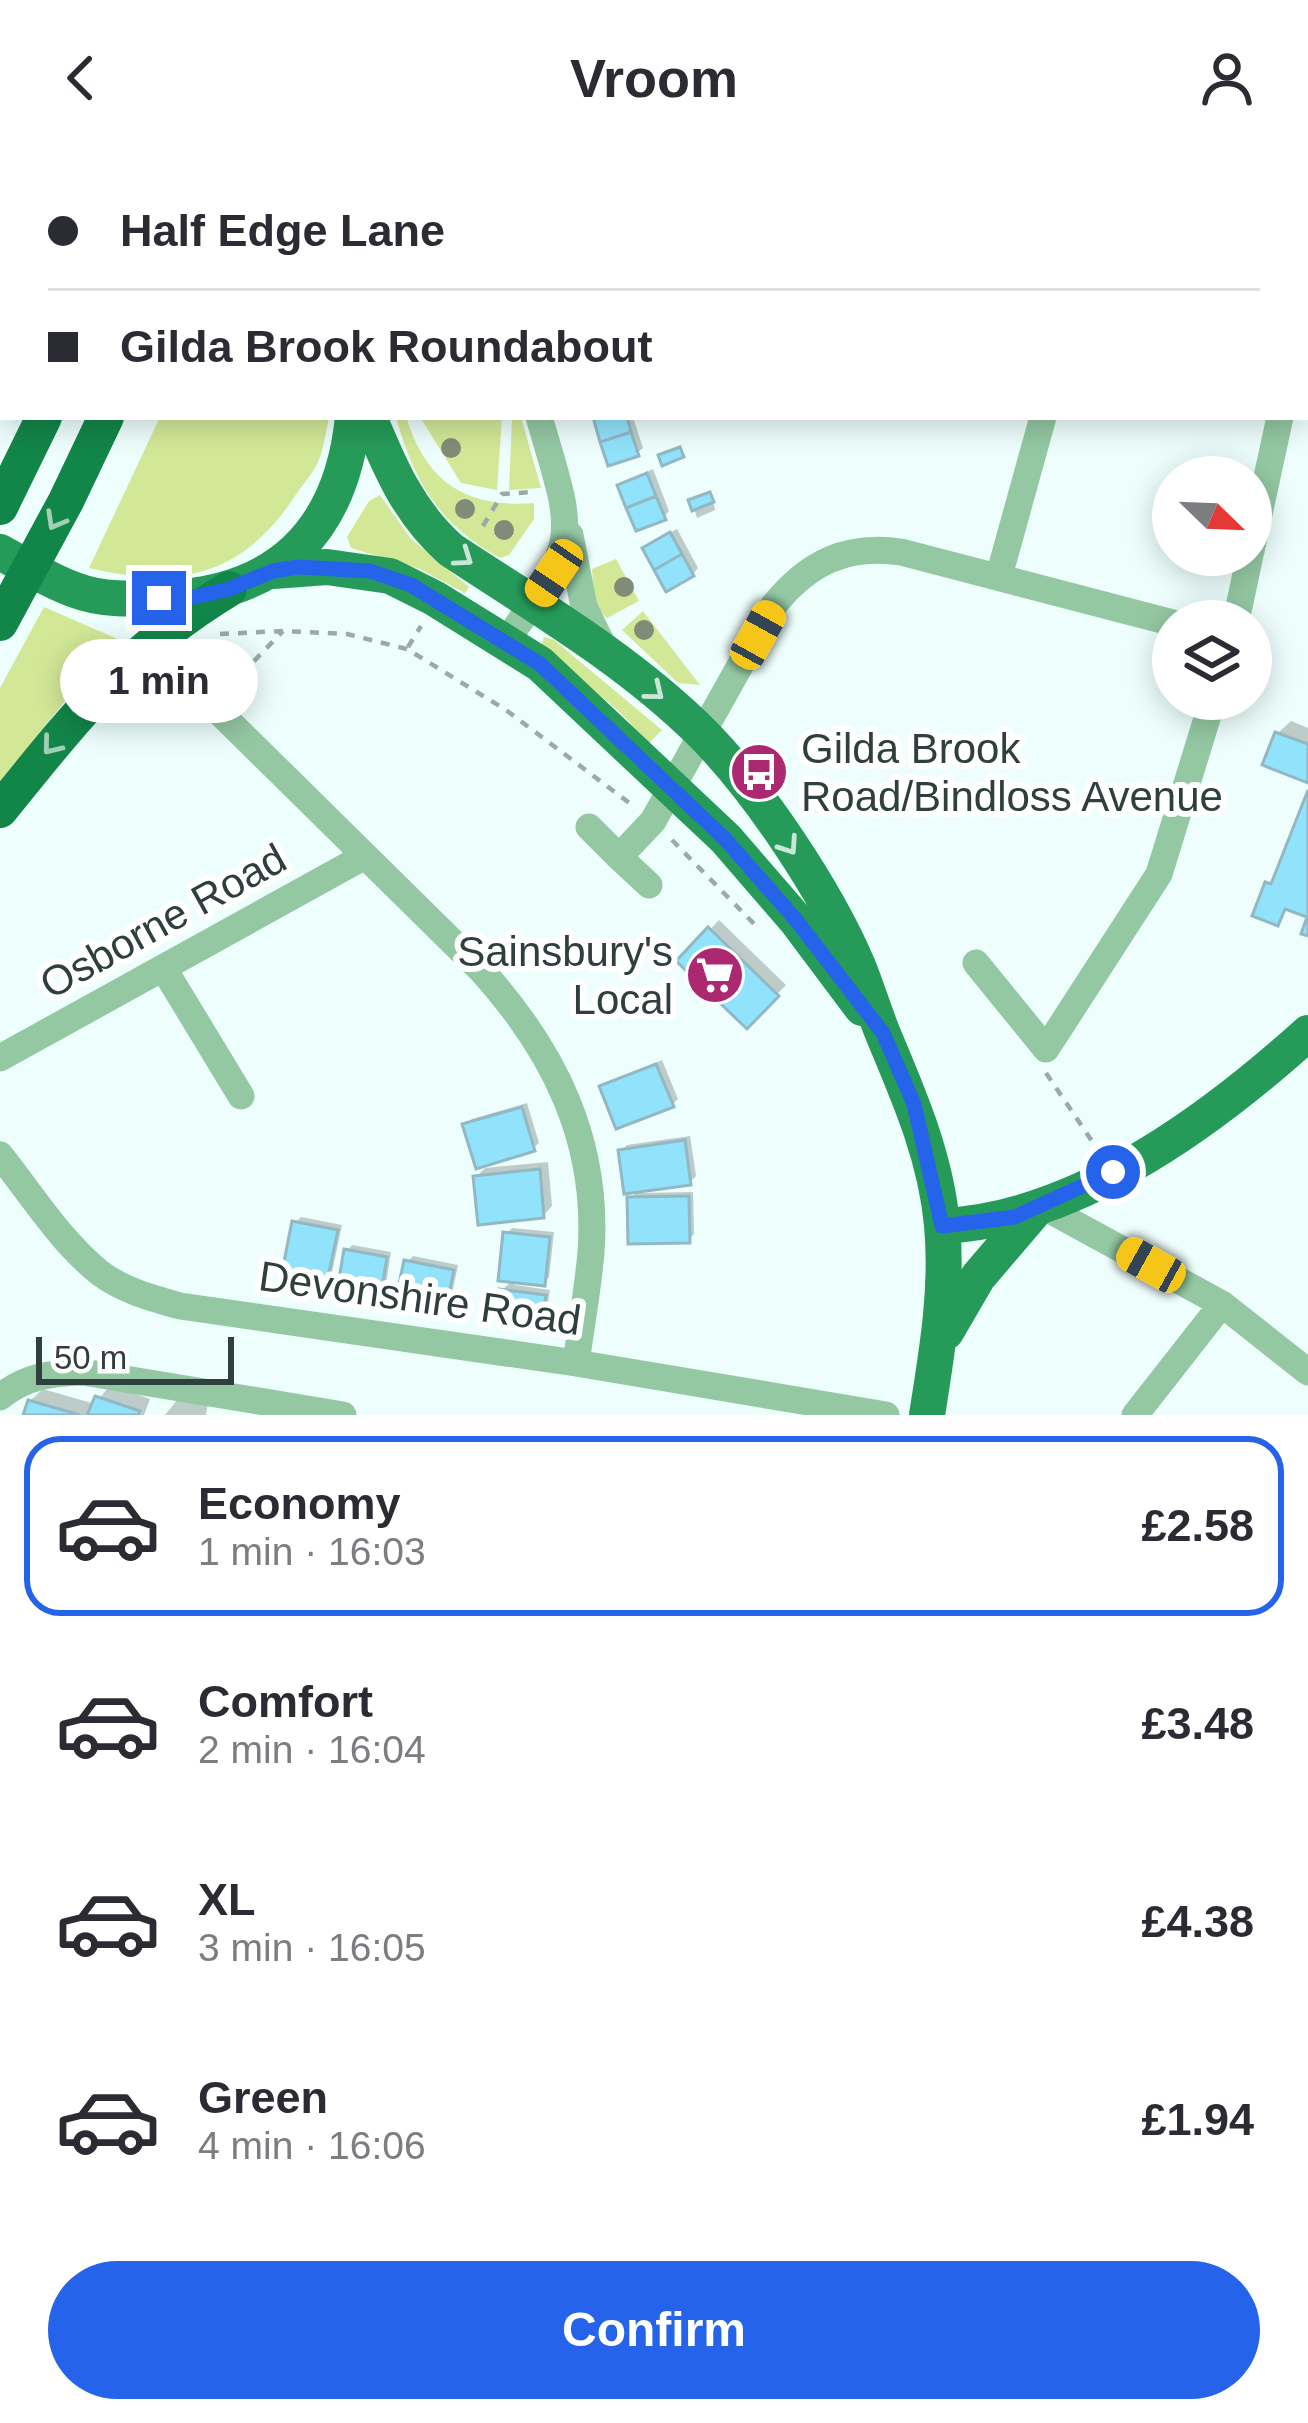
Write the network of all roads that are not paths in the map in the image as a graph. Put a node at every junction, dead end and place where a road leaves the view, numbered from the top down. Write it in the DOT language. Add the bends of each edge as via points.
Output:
graph roads {
  1 [pos="43,420"];
  2 [pos="105,420"];
  3 [pos="353,420"];
  4 [pos="370,420"];
  5 [pos="540,420"];
  6 [pos="1042,420"];
  7 [pos="1279,420"];
  8 [pos="1272,456"];
  9 [pos="0,507"];
  10 [pos="568,525"];
  11 [pos="0,551"];
  12 [pos="273,571"];
  13 [pos="999,576"];
  14 [pos="229,589"];
  15 [pos="533,604"];
  16 [pos="1152,617"];
  17 [pos="0,623"];
  18 [pos="506,641"];
  19 [pos="607,654"];
  20 [pos="212,704"];
  21 [pos="1207,720"];
  22 [pos="701,732"];
  23 [pos="674,788"];
  24 [pos="0,810"];
  25 [pos="589,827"];
  26 [pos="365,856"];
  27 [pos="619,856"];
  28 [pos="649,885"];
  29 [pos="976,963"];
  30 [pos="164,970"];
  31 [pos="883,1033"];
  32 [pos="1308,1033"];
  33 [pos="0,1058"];
  34 [pos="241,1096"];
  35 [pos="0,1155"];
  36 [pos="1040,1208"];
  37 [pos="942,1226"];
  38 [pos="1222,1304"];
  39 [pos="937,1352"];
  40 [pos="576,1364"];
  41 [pos="1308,1372"];
  42 [pos="0,1396"];
  43 [pos="343,1415"];
  44 [pos="886,1415"];
  45 [pos="927,1415"];
  46 [pos="1136,1415"];
  1 -- 9 [label="highway"];
  2 -- 17 [label="highway, one-way"];
  3 -- 12 [label="main road" via="326,514"];
  4 -- 15 [label="main road, one-way" via="401,491 431,532"];
  5 -- 10 [label="street"];
  6 -- 13 [label="street"];
  7 -- 8 [label="street"];
  10 -- 15 [label="street"];
  10 -- 19 [label="street" via="584,607"];
  11 -- 14 [label="main road" via="74,590 132,599"];
  12 -- 14 [label="main road"];
  12 -- 18 [label="main road" via="327,567 390,576"];
  13 -- 16 [label="street"];
  13 -- 22 [label="street" via="882,549 821,562 775,605"];
  14 -- 24 [label="highway, one-way" via="162,648 104,683"];
  15 -- 18 [label="street"];
  15 -- 19 [label="main road"];
  18 -- 23 [label="main road"];
  19 -- 22 [label="main road, one-way"];
  20 -- 26 [label="street"];
  21 -- 29 [label="street" via="1159,874 1046,1049"];
  22 -- 23 [label="street"];
  22 -- 31 [label="main road, one-way" via="821,897"];
  23 -- 27 [label="street"];
  23 -- 31 [label="main road" via="772,891"];
  25 -- 27 [label="street"];
  26 -- 30 [label="street, Osborne Road"];
  26 -- 40 [label="street" via="520,1013 566,1097 589,1194 591,1249"];
  27 -- 28 [label="street"];
  30 -- 33 [label="street, Osborne Road"];
  30 -- 34 [label="street"];
  31 -- 37 [label="main road" via="914,1104"];
  32 -- 36 [label="main road" via="1230,1100"];
  35 -- 40 [label="street, Devonshire Road" via="100,1273 139,1295"];
  36 -- 37 [label="main road"];
  36 -- 38 [label="street"];
  36 -- 39 [label="main road" via="971,1288"];
  37 -- 39 [label="main road"];
  38 -- 41 [label="street"];
  38 -- 46 [label="street"];
  39 -- 45 [label="main road"];
  40 -- 44 [label="street, Devonshire Road"];
  42 -- 43 [label="street" via="48,1373 83,1372"];
}
